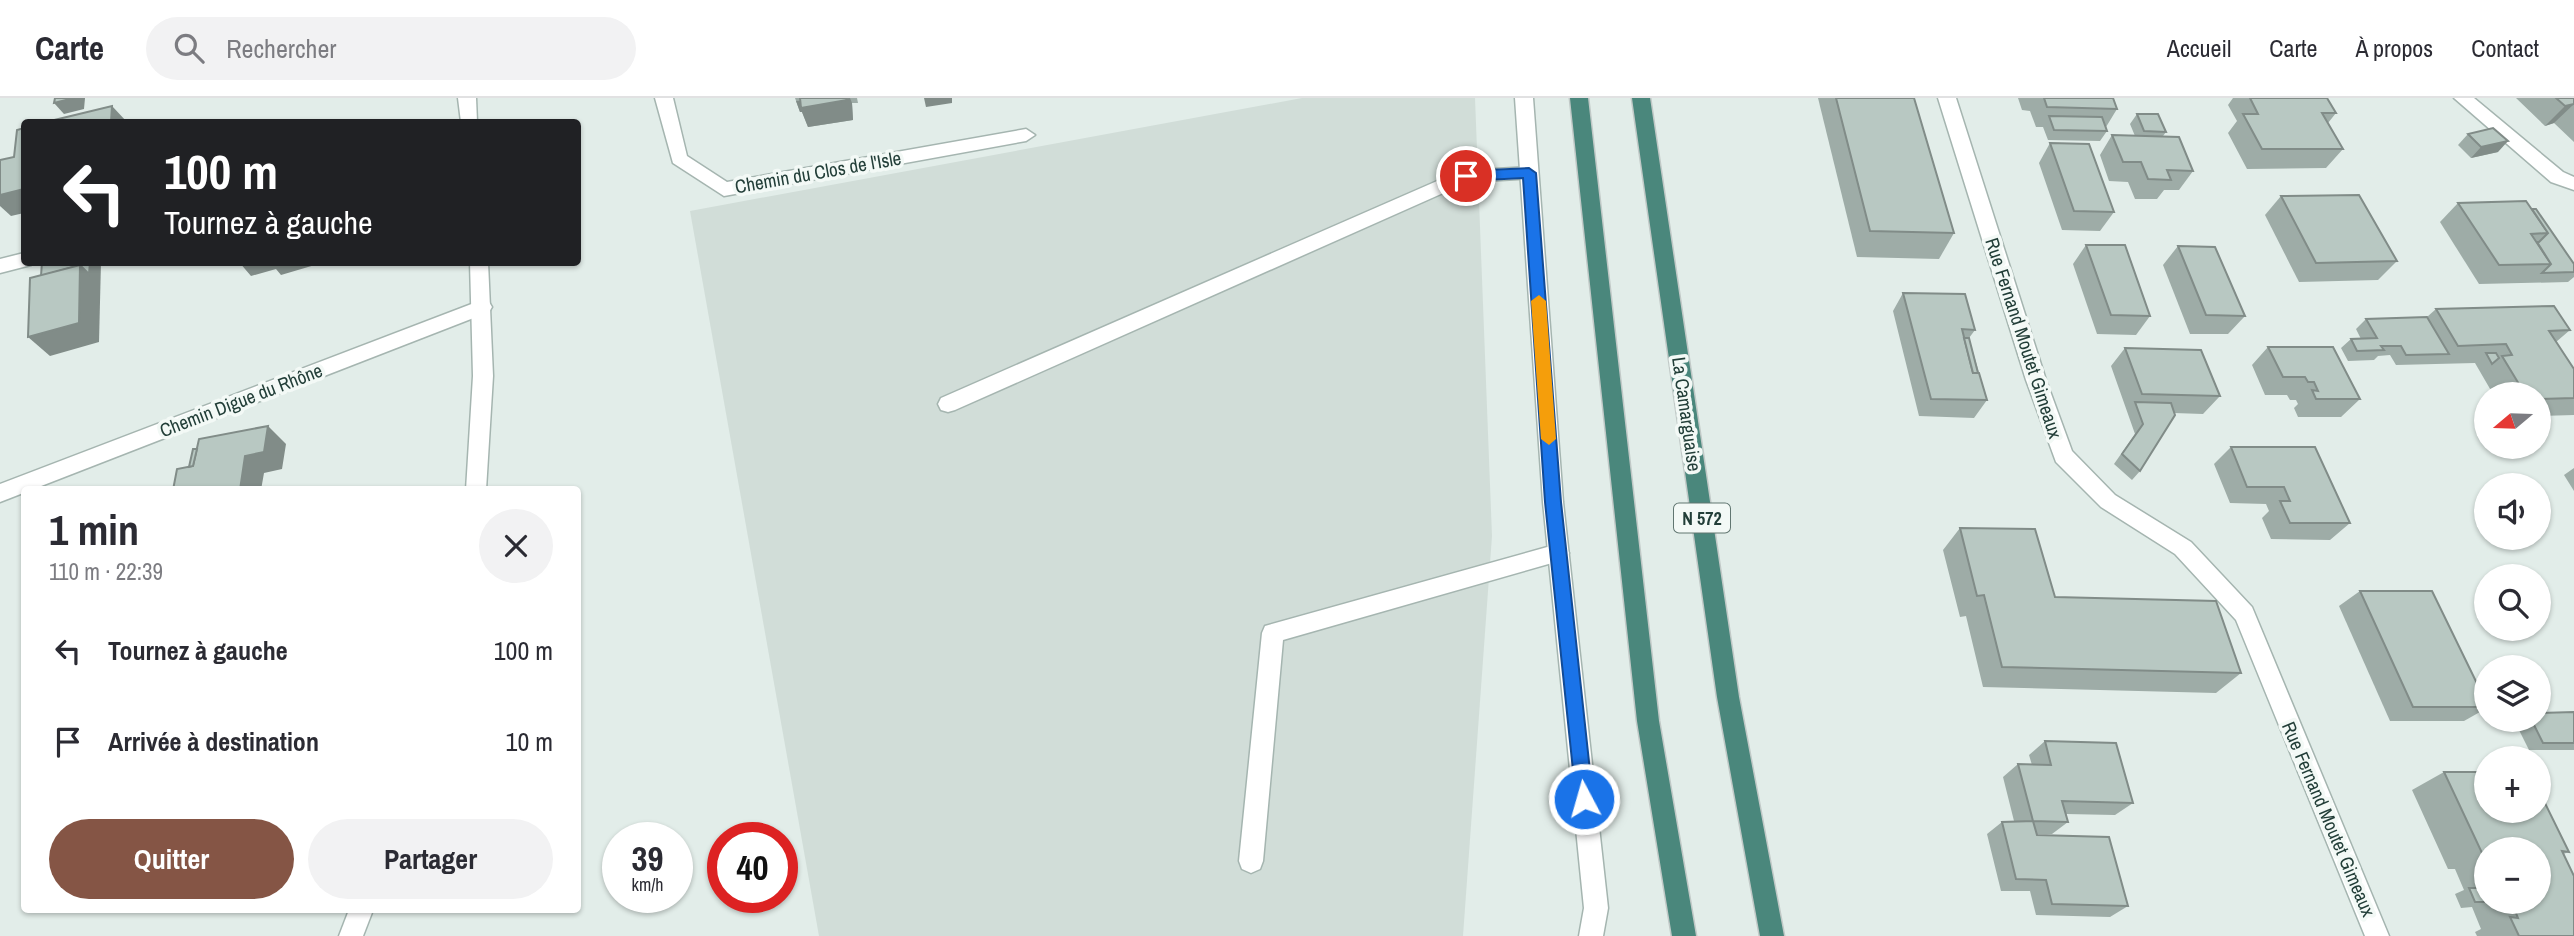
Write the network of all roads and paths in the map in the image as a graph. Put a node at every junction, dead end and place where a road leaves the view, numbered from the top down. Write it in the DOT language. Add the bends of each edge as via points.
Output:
graph roads {
  1 [pos="467,98"];
  2 [pos="664,98"];
  3 [pos="1524,98"];
  4 [pos="1579,98"];
  5 [pos="1641,98"];
  6 [pos="1947,98"];
  7 [pos="2463,98"];
  8 [pos="469,119"];
  9 [pos="1026,135"];
  10 [pos="1529,173"];
  11 [pos="2574,184"];
  12 [pos="21,261"];
  13 [pos="0,266"];
  14 [pos="479,266"];
  15 [pos="482,307"];
  16 [pos="948,404"];
  17 [pos="476,486"];
  18 [pos="0,493"];
  19 [pos="1558,553"];
  20 [pos="1251,862"];
  21 [pos="359,913"];
  22 [pos="352,936"];
  23 [pos="1591,936"];
  24 [pos="1684,936"];
  25 [pos="1772,936"];
  26 [pos="2377,936"];
  1 -- 8 [label="street"];
  2 -- 9 [label="street, Chemin du Clos de l'Isle" via="679,159 724,189"];
  3 -- 10 [label="street"];
  4 -- 24 [label="highway" via="1648,720"];
  5 -- 25 [label="highway, La Camarguaise / N 572" via="1728,697"];
  6 -- 26 [label="street, Rue Fernand Moutet Gimeaux" via="2063,456 2108,501 2183,548 2244,614"];
  7 -- 11 [label="street" via="2557,177"];
  10 -- 16 [label="street" via="1466,176"];
  10 -- 19 [label="street"];
  12 -- 13 [label="street"];
  14 -- 15 [label="street"];
  15 -- 17 [label="street"];
  15 -- 18 [label="street, Chemin Digue du Rhône"];
  19 -- 20 [label="street" via="1273,633"];
  19 -- 23 [label="street" via="1596,908"];
  21 -- 22 [label="street"];
}
